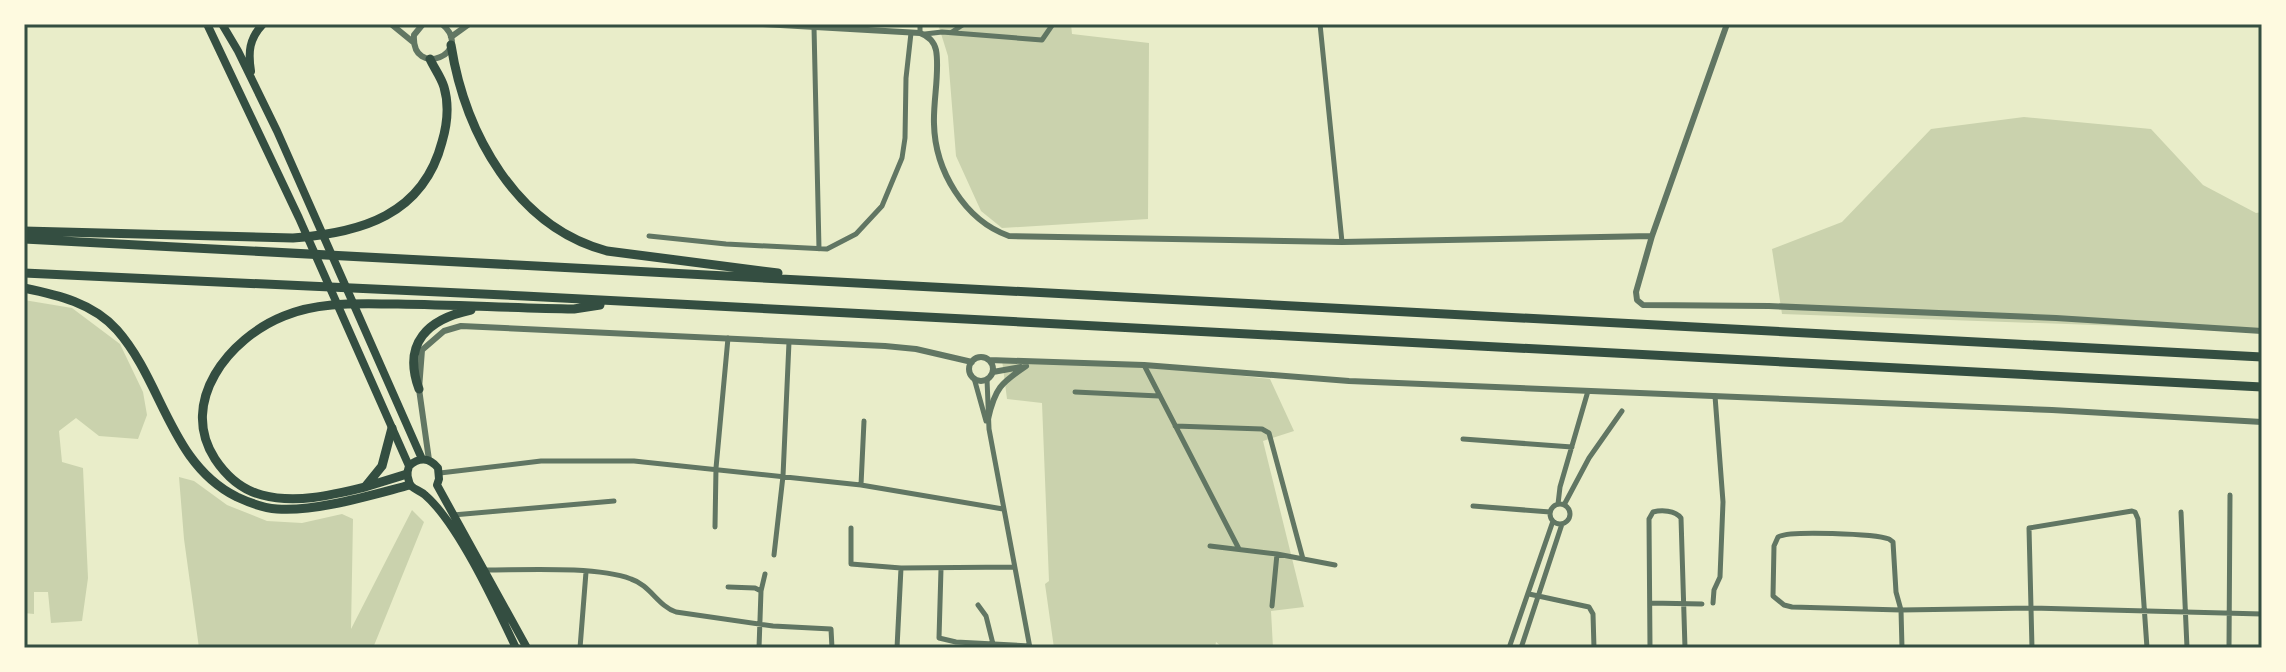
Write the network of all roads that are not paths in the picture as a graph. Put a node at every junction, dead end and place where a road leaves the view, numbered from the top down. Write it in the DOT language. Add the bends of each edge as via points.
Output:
graph roads {
  1 [pos="207,24"];
  2 [pos="222,24"];
  3 [pos="263,24"];
  4 [pos="391,24"];
  5 [pos="423,24"];
  6 [pos="442,24"];
  7 [pos="469,24"];
  8 [pos="763,24"];
  9 [pos="920,24"];
  10 [pos="944,24"];
  11 [pos="964,24"];
  12 [pos="1053,24"];
  13 [pos="1320,24"];
  14 [pos="1727,24"];
  15 [pos="814,27"];
  16 [pos="942,32"];
  17 [pos="911,33"];
  18 [pos="922,33"];
  19 [pos="951,33"];
  20 [pos="451,41"];
  21 [pos="414,43"];
  22 [pos="430,59"];
  23 [pos="252,80"];
  24 [pos="24,231"];
  25 [pos="649,236"];
  26 [pos="1652,236"];
  27 [pos="24,239"];
  28 [pos="1342,242"];
  29 [pos="819,249"];
  30 [pos="24,273"];
  31 [pos="860,283"];
  32 [pos="24,288"];
  33 [pos="614,302"];
  34 [pos="491,306"];
  35 [pos="2262,331"];
  36 [pos="728,338"];
  37 [pos="789,342"];
  38 [pos="2262,357"];
  39 [pos="989,360"];
  40 [pos="972,362"];
  41 [pos="1044,362"];
  42 [pos="1144,365"];
  43 [pos="1026,366"];
  44 [pos="993,372"];
  45 [pos="974,378"];
  46 [pos="987,379"];
  47 [pos="2262,387"];
  48 [pos="419,389"];
  49 [pos="1588,391"];
  50 [pos="1075,392"];
  51 [pos="1715,395"];
  52 [pos="1159,396"];
  53 [pos="1622,411"];
  54 [pos="988,419"];
  55 [pos="864,421"];
  56 [pos="2262,422"];
  57 [pos="1175,426"];
  58 [pos="392,428"];
  59 [pos="989,429"];
  60 [pos="1463,439"];
  61 [pos="1572,447"];
  62 [pos="426,460"];
  63 [pos="716,468"];
  64 [pos="408,470"];
  65 [pos="440,473"];
  66 [pos="783,476"];
  67 [pos="410,485"];
  68 [pos="437,485"];
  69 [pos="861,485"];
  70 [pos="365,487"];
  71 [pos="423,492"];
  72 [pos="2230,495"];
  73 [pos="614,501"];
  74 [pos="1561,504"];
  75 [pos="1473,506"];
  76 [pos="1003,509"];
  77 [pos="1550,512"];
  78 [pos="2181,512"];
  79 [pos="453,515"];
  80 [pos="1553,521"];
  81 [pos="1562,524"];
  82 [pos="715,527"];
  83 [pos="851,528"];
  84 [pos="1210,546"];
  85 [pos="1239,549"];
  86 [pos="1277,554"];
  87 [pos="774,555"];
  88 [pos="1303,559"];
  89 [pos="1335,565"];
  90 [pos="1014,567"];
  91 [pos="901,568"];
  92 [pos="941,569"];
  93 [pos="486,570"];
  94 [pos="586,572"];
  95 [pos="765,574"];
  96 [pos="728,587"];
  97 [pos="761,591"];
  98 [pos="1529,594"];
  99 [pos="1540,596"];
  100 [pos="1650,603"];
  101 [pos="1682,603"];
  102 [pos="1713,603"];
  103 [pos="1702,604"];
  104 [pos="978,605"];
  105 [pos="1272,606"];
  106 [pos="2032,608"];
  107 [pos="1901,610"];
  108 [pos="2145,612"];
  109 [pos="2186,612"];
  110 [pos="2229,613"];
  111 [pos="2262,614"];
  112 [pos="760,622"];
  113 [pos="993,644"];
  114 [pos="1030,647"];
  115 [pos="516,648"];
  116 [pos="527,648"];
  117 [pos="580,648"];
  118 [pos="759,648"];
  119 [pos="832,648"];
  120 [pos="897,648"];
  121 [pos="1509,648"];
  122 [pos="1521,648"];
  123 [pos="1594,648"];
  124 [pos="1650,648"];
  125 [pos="1685,648"];
  126 [pos="1902,648"];
  127 [pos="2032,648"];
  128 [pos="2147,648"];
  129 [pos="2187,648"];
  130 [pos="2229,648"];
  1 -- 58 [label="main road"];
  2 -- 23 [label="main road"];
  3 -- 23 [label="main road" via="248,53"];
  4 -- 21 [label="street"];
  5 -- 21 [label="street"];
  6 -- 20 [label="street"];
  7 -- 20 [label="street"];
  8 -- 15 [label="street"];
  9 -- 18 [label="street"];
  10 -- 16 [label="street"];
  11 -- 19 [label="street"];
  12 -- 19 [label="street" via="1042,40"];
  13 -- 28 [label="street"];
  14 -- 26 [label="street"];
  15 -- 17 [label="street"];
  15 -- 29 [label="street"];
  16 -- 18 [label="street"];
  16 -- 19 [label="street"];
  17 -- 18 [label="street"];
  17 -- 29 [label="street" via="904,148 892,185 864,227 835,246"];
  18 -- 28 [label="street" via="936,51 934,125 943,165 971,212 1001,233 1025,238"];
  20 -- 22 [label="street" via="441,57"];
  20 -- 31 [label="highway" via="459,88 481,138 526,205 568,237 607,251"];
  21 -- 22 [label="street" via="419,54"];
  22 -- 24 [label="highway" via="446,100 441,146 414,194 378,220 336,233 293,238"];
  23 -- 62 [label="main road"];
  25 -- 29 [label="street"];
  26 -- 28 [label="street"];
  26 -- 35 [label="street" via="1636,292 1646,306 1801,307"];
  27 -- 31 [label="highway"];
  30 -- 33 [label="highway"];
  31 -- 38 [label="highway"];
  32 -- 67 [label="highway" via="81,304 117,329 191,458 225,491 257,506 295,510"];
  33 -- 34 [label="highway" via="574,309"];
  33 -- 47 [label="highway"];
  34 -- 48 [label="highway" via="450,314 426,330 414,360"];
  34 -- 70 [label="highway" via="327,305 257,329 228,354 205,395 203,431 222,470 239,485 265,496 310,498"];
  36 -- 37 [label="street"];
  36 -- 48 [label="street" via="461,326 444,331 422,350"];
  36 -- 63 [label="street"];
  37 -- 40 [label="street" via="916,349"];
  37 -- 66 [label="street"];
  39 -- 40 [label="street" via="980,357"];
  39 -- 41 [label="street"];
  39 -- 44 [label="street"];
  40 -- 45 [label="street"];
  41 -- 42 [label="street"];
  41 -- 43 [label="street"];
  42 -- 49 [label="street"];
  42 -- 52 [label="street"];
  43 -- 44 [label="street"];
  43 -- 54 [label="street" via="999,386"];
  44 -- 46 [label="street"];
  45 -- 46 [label="street"];
  45 -- 59 [label="street"];
  46 -- 54 [label="street"];
  48 -- 62 [label="street"];
  49 -- 51 [label="street"];
  49 -- 61 [label="street"];
  50 -- 52 [label="street"];
  51 -- 56 [label="street"];
  51 -- 102 [label="street" via="1723,506 1720,577"];
  52 -- 57 [label="street"];
  53 -- 74 [label="street"];
  54 -- 59 [label="street"];
  55 -- 69 [label="street"];
  57 -- 85 [label="street"];
  57 -- 88 [label="street" via="1269,433"];
  58 -- 64 [label="main road"];
  58 -- 70 [label="highway" via="382,466"];
  59 -- 76 [label="street"];
  60 -- 61 [label="street"];
  61 -- 74 [label="street"];
  62 -- 64 [label="main road"];
  62 -- 65 [label="main road"];
  63 -- 65 [label="street" via="541,461"];
  63 -- 66 [label="street"];
  63 -- 82 [label="street"];
  64 -- 67 [label="main road"];
  64 -- 70 [label="highway"];
  65 -- 68 [label="main road"];
  66 -- 69 [label="street"];
  66 -- 87 [label="street"];
  67 -- 71 [label="main road"];
  68 -- 71 [label="main road"];
  68 -- 79 [label="main road"];
  69 -- 76 [label="street"];
  71 -- 115 [label="main road" via="470,559"];
  72 -- 110 [label="street"];
  73 -- 79 [label="street"];
  74 -- 77 [label="street"];
  74 -- 81 [label="street" via="1570,516"];
  75 -- 77 [label="street"];
  76 -- 90 [label="street"];
  77 -- 80 [label="street"];
  78 -- 109 [label="street"];
  79 -- 93 [label="main road"];
  80 -- 81 [label="street"];
  80 -- 98 [label="street"];
  81 -- 99 [label="street"];
  83 -- 91 [label="street" via="851,564"];
  84 -- 85 [label="street"];
  85 -- 86 [label="street"];
  86 -- 88 [label="street"];
  86 -- 105 [label="street"];
  88 -- 89 [label="street"];
  90 -- 92 [label="street"];
  90 -- 114 [label="street"];
  91 -- 92 [label="street"];
  91 -- 120 [label="street"];
  92 -- 113 [label="street" via="939,638"];
  93 -- 94 [label="street"];
  93 -- 116 [label="main road"];
  94 -- 112 [label="street" via="631,578 671,610"];
  94 -- 117 [label="street"];
  95 -- 97 [label="street"];
  96 -- 97 [label="street"];
  97 -- 112 [label="street"];
  98 -- 99 [label="street"];
  98 -- 121 [label="street"];
  99 -- 122 [label="street"];
  99 -- 123 [label="street" via="1589,607"];
  100 -- 101 [label="street"];
  100 -- 101 [label="street" via="1649,519 1662,511 1681,518"];
  100 -- 124 [label="street"];
  101 -- 103 [label="street"];
  101 -- 125 [label="street"];
  104 -- 113 [label="street"];
  106 -- 107 [label="street"];
  106 -- 108 [label="street"];
  106 -- 108 [label="street" via="2029,528 2132,511 2138,519"];
  106 -- 127 [label="street"];
  107 -- 107 [label="street" via="1889,539 1785,533 1775,540 1773,596 1784,605"];
  107 -- 126 [label="street"];
  108 -- 109 [label="street"];
  108 -- 128 [label="street"];
  109 -- 110 [label="street"];
  109 -- 129 [label="street"];
  110 -- 111 [label="street"];
  110 -- 130 [label="street"];
  112 -- 118 [label="street"];
  112 -- 119 [label="street" via="828,628"];
  113 -- 114 [label="street"];
}
